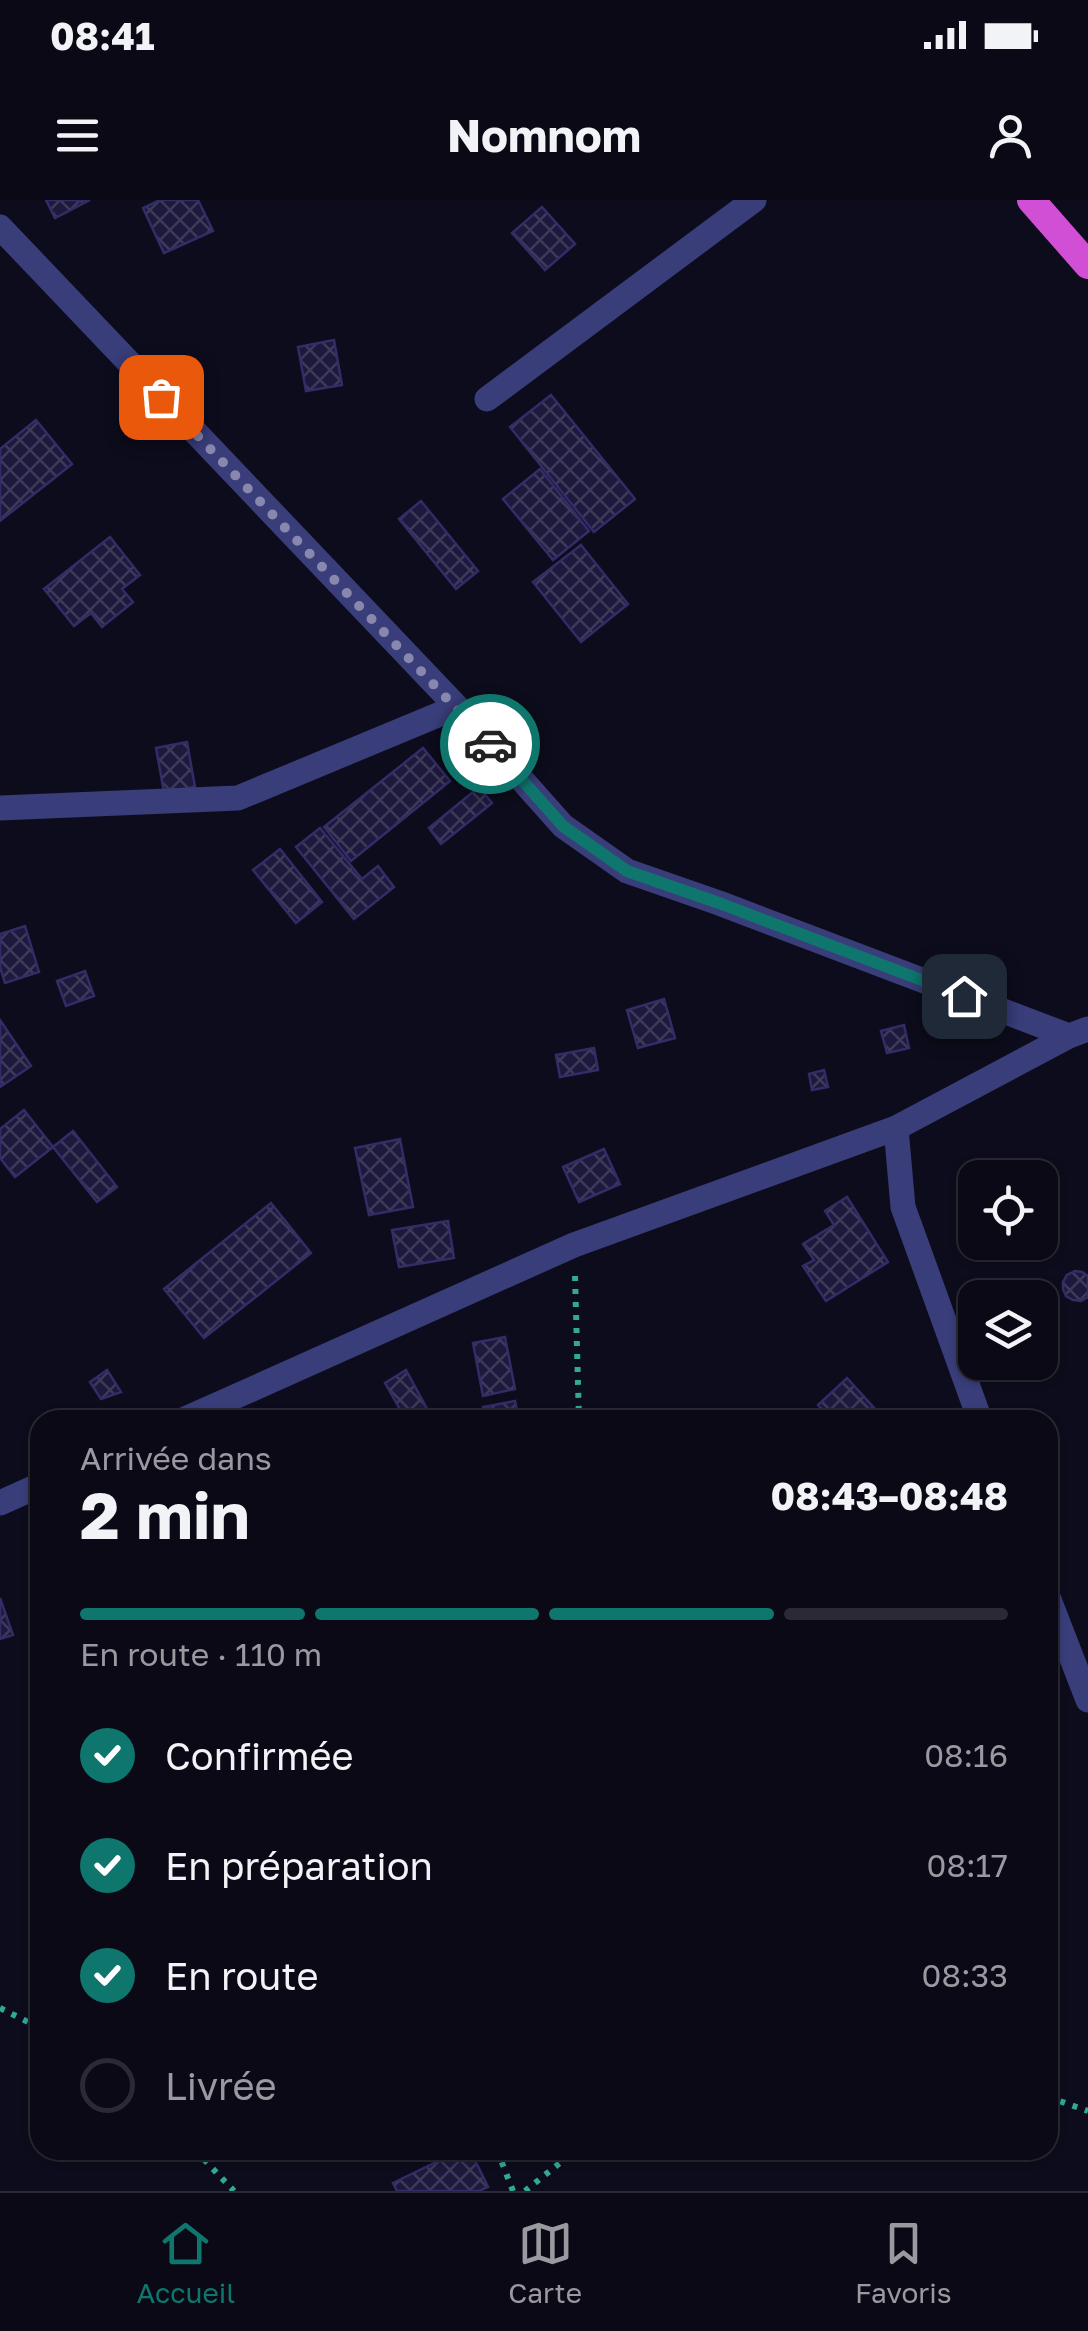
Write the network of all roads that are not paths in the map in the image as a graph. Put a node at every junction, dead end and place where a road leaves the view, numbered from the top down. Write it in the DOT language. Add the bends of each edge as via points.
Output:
graph roads {
  1 [pos="754,200"];
  2 [pos="1031,200"];
  3 [pos="0,227"];
  4 [pos="1088,265"];
  5 [pos="488,400"];
  6 [pos="456,708"];
  7 [pos="0,808"];
  8 [pos="1078,1032"];
  9 [pos="896,1128"];
  10 [pos="205,1410"];
  11 [pos="976,1410"];
  12 [pos="30,1489"];
  13 [pos="0,1503"];
  14 [pos="1058,1624"];
  15 [pos="1088,1700"];
  1 -- 5 [label="street"];
  2 -- 4 [label="highway"];
  3 -- 6 [label="street"];
  6 -- 7 [label="street" via="238,798"];
  6 -- 8 [label="street" via="563,826 627,871"];
  8 -- 9 [label="street"];
  9 -- 10 [label="street" via="574,1244"];
  9 -- 11 [label="street" via="904,1207"];
  12 -- 13 [label="street"];
  14 -- 15 [label="street"];
}
